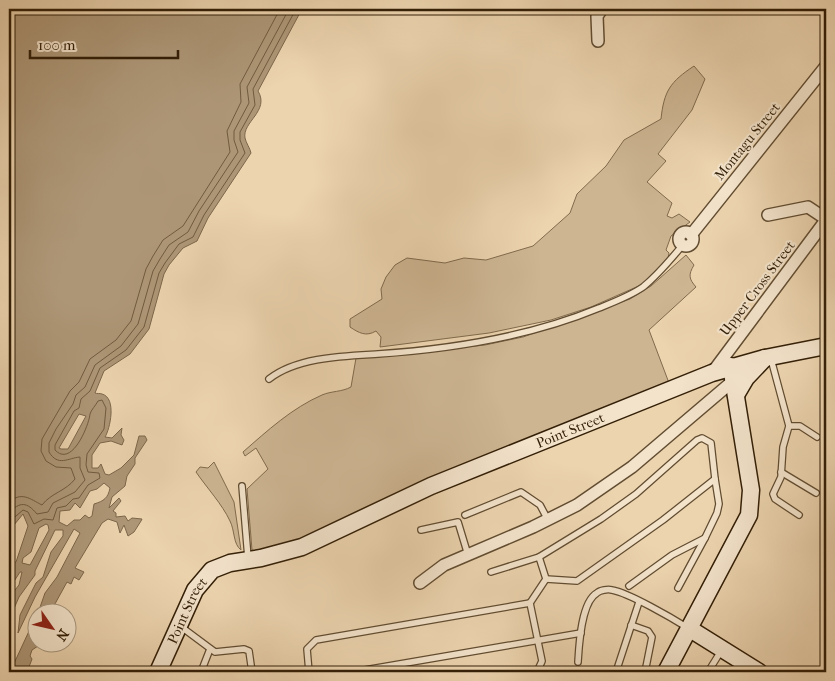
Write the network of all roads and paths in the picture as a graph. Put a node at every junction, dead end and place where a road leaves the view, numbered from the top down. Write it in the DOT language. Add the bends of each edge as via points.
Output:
graph roads {
  1 [pos="602,9"];
  2 [pos="598,41"];
  3 [pos="826,66"];
  4 [pos="768,216"];
  5 [pos="826,220"];
  6 [pos="682,246"];
  7 [pos="826,346"];
  8 [pos="763,361"];
  9 [pos="712,373"];
  10 [pos="269,379"];
  11 [pos="734,380"];
  12 [pos="789,426"];
  13 [pos="817,437"];
  14 [pos="781,472"];
  15 [pos="715,479"];
  16 [pos="242,486"];
  17 [pos="816,493"];
  18 [pos="465,514"];
  19 [pos="799,515"];
  20 [pos="548,520"];
  21 [pos="421,530"];
  22 [pos="705,538"];
  23 [pos="468,555"];
  24 [pos="539,557"];
  25 [pos="248,560"];
  26 [pos="491,572"];
  27 [pos="546,579"];
  28 [pos="420,583"];
  29 [pos="629,586"];
  30 [pos="678,588"];
  31 [pos="639,602"];
  32 [pos="530,603"];
  33 [pos="631,625"];
  34 [pos="180,626"];
  35 [pos="690,629"];
  36 [pos="581,633"];
  37 [pos="537,640"];
  38 [pos="210,649"];
  39 [pos="722,649"];
  40 [pos="578,662"];
  41 [pos="158,672"];
  42 [pos="201,672"];
  43 [pos="252,672"];
  44 [pos="309,672"];
  45 [pos="353,672"];
  46 [pos="537,672"];
  47 [pos="616,672"];
  48 [pos="645,672"];
  49 [pos="666,672"];
  50 [pos="708,672"];
  51 [pos="759,672"];
  1 -- 2 [label="street" via="597,16"];
  3 -- 6 [label="street, Montagu Street" via="691,235 686,232 680,235 678,241"];
  4 -- 5 [label="street" via="808,207"];
  5 -- 9 [label="street, Upper Cross Street"];
  6 -- 10 [label="lane" via="644,286 576,317 481,342 342,355 283,369"];
  7 -- 8 [label="street, Point Street"];
  8 -- 11 [label="street, Point Street"];
  8 -- 11 [label="street"];
  8 -- 12 [label="lane"];
  9 -- 11 [label="street, Point Street"];
  9 -- 25 [label="street, Point Street" via="431,486 302,547"];
  11 -- 20 [label="street" via="632,467 577,505"];
  11 -- 35 [label="street" via="751,490 749,515"];
  12 -- 13 [label="lane" via="800,426"];
  12 -- 14 [label="lane"];
  14 -- 17 [label="lane"];
  14 -- 19 [label="lane" via="773,497"];
  15 -- 22 [label="lane" via="719,504"];
  15 -- 24 [label="lane" via="712,443 702,438 636,494"];
  15 -- 27 [label="lane" via="577,581"];
  16 -- 25 [label="lane"];
  18 -- 20 [label="lane" via="521,492 540,505"];
  20 -- 23 [label="street"];
  21 -- 23 [label="lane" via="458,522"];
  22 -- 29 [label="lane" via="672,555"];
  22 -- 30 [label="lane"];
  23 -- 28 [label="street" via="444,565"];
  24 -- 26 [label="lane"];
  24 -- 27 [label="lane"];
  25 -- 34 [label="street, Point Street" via="213,570 203,578"];
  27 -- 32 [label="lane"];
  31 -- 33 [label="lane"];
  31 -- 35 [label="lane"];
  31 -- 36 [label="lane" via="611,590 597,592 588,603"];
  32 -- 37 [label="lane"];
  32 -- 44 [label="lane" via="316,640 307,649"];
  33 -- 47 [label="lane"];
  33 -- 48 [label="lane" via="648,631 652,636"];
  34 -- 38 [label="lane"];
  34 -- 41 [label="street, Point Street"];
  35 -- 39 [label="street"];
  35 -- 49 [label="street"];
  36 -- 37 [label="lane"];
  36 -- 40 [label="lane"];
  37 -- 45 [label="lane"];
  37 -- 46 [label="lane" via="542,661"];
  38 -- 42 [label="lane"];
  38 -- 43 [label="lane" via="222,653 249,651"];
  39 -- 50 [label="lane"];
  39 -- 51 [label="street"];
}
